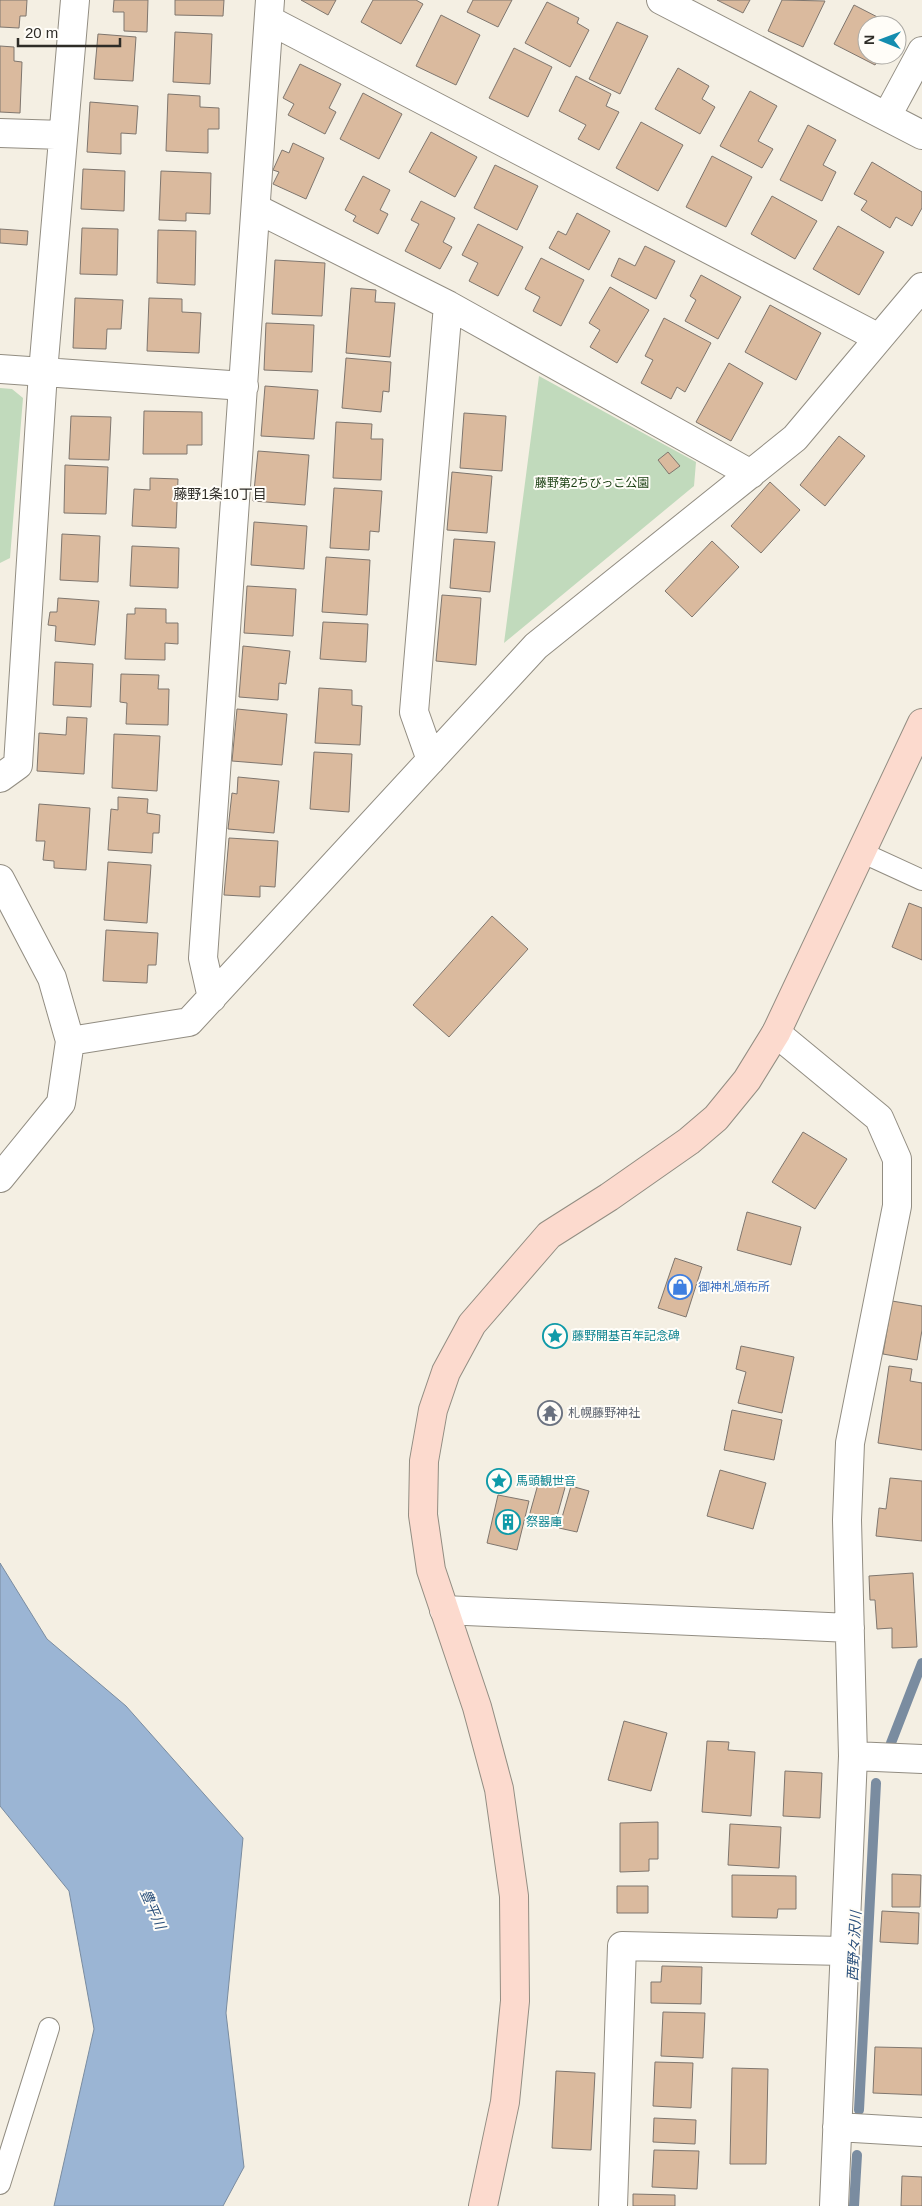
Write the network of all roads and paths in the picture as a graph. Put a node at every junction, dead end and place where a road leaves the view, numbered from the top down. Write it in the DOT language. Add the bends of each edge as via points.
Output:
graph roads {
  1 [pos="75,0"];
  2 [pos="661,0"];
  3 [pos="269,10"];
  4 [pos="922,51"];
  5 [pos="887,116"];
  6 [pos="0,133"];
  7 [pos="63,135"];
  8 [pos="922,135"];
  9 [pos="257,209"];
  10 [pos="922,287"];
  11 [pos="448,305"];
  12 [pos="879,338"];
  13 [pos="0,369"];
  14 [pos="43,372"];
  15 [pos="244,386"];
  16 [pos="751,474"];
  17 [pos="922,723"];
  18 [pos="431,760"];
  19 [pos="0,778"];
  20 [pos="861,852"];
  21 [pos="0,879"];
  22 [pos="922,880"];
  23 [pos="212,998"];
  24 [pos="776,1033"];
  25 [pos="70,1041"];
  26 [pos="0,1178"];
  27 [pos="444,1610"];
  28 [pos="850,1628"];
  29 [pos="853,1756"];
  30 [pos="922,1759"];
  31 [pos="844,1951"];
  32 [pos="49,2028"];
  33 [pos="837,2127"];
  34 [pos="922,2132"];
  35 [pos="0,2184"];
  36 [pos="483,2206"];
  37 [pos="613,2206"];
  38 [pos="834,2206"];
  1 -- 7 [label="street"];
  2 -- 5 [label="street"];
  3 -- 9 [label="street"];
  3 -- 12 [label="street"];
  4 -- 5 [label="street"];
  5 -- 8 [label="street"];
  6 -- 7 [label="street"];
  7 -- 14 [label="street"];
  9 -- 11 [label="street"];
  9 -- 15 [label="street"];
  10 -- 12 [label="street"];
  11 -- 16 [label="street"];
  11 -- 18 [label="street" via="414,712"];
  12 -- 16 [label="street" via="795,438"];
  13 -- 14 [label="street"];
  14 -- 15 [label="street"];
  14 -- 19 [label="street" via="18,765"];
  15 -- 23 [label="street" via="203,958"];
  16 -- 18 [label="street" via="536,646"];
  17 -- 20 [label="street"];
  18 -- 23 [label="street"];
  20 -- 22 [label="lane"];
  20 -- 24 [label="street"];
  21 -- 25 [label="street" via="52,978"];
  23 -- 25 [label="street" via="189,1022"];
  24 -- 27 [label="street" via="747,1080 716,1118 689,1141 549,1235 472,1324 457,1348 433,1410 424,1461 423,1515 431,1570"];
  24 -- 28 [label="street" via="879,1118 897,1160 897,1206 850,1443 847,1520"];
  25 -- 26 [label="street" via="61,1103"];
  27 -- 28 [label="street"];
  27 -- 36 [label="street" via="477,1707 499,1789 514,1896 515,2001 505,2102"];
  28 -- 29 [label="street"];
  29 -- 30 [label="street"];
  29 -- 31 [label="street"];
  31 -- 33 [label="street"];
  31 -- 37 [label="street" via="622,1946"];
  32 -- 35 [label="lane"];
  33 -- 34 [label="street"];
  33 -- 38 [label="street"];
}
